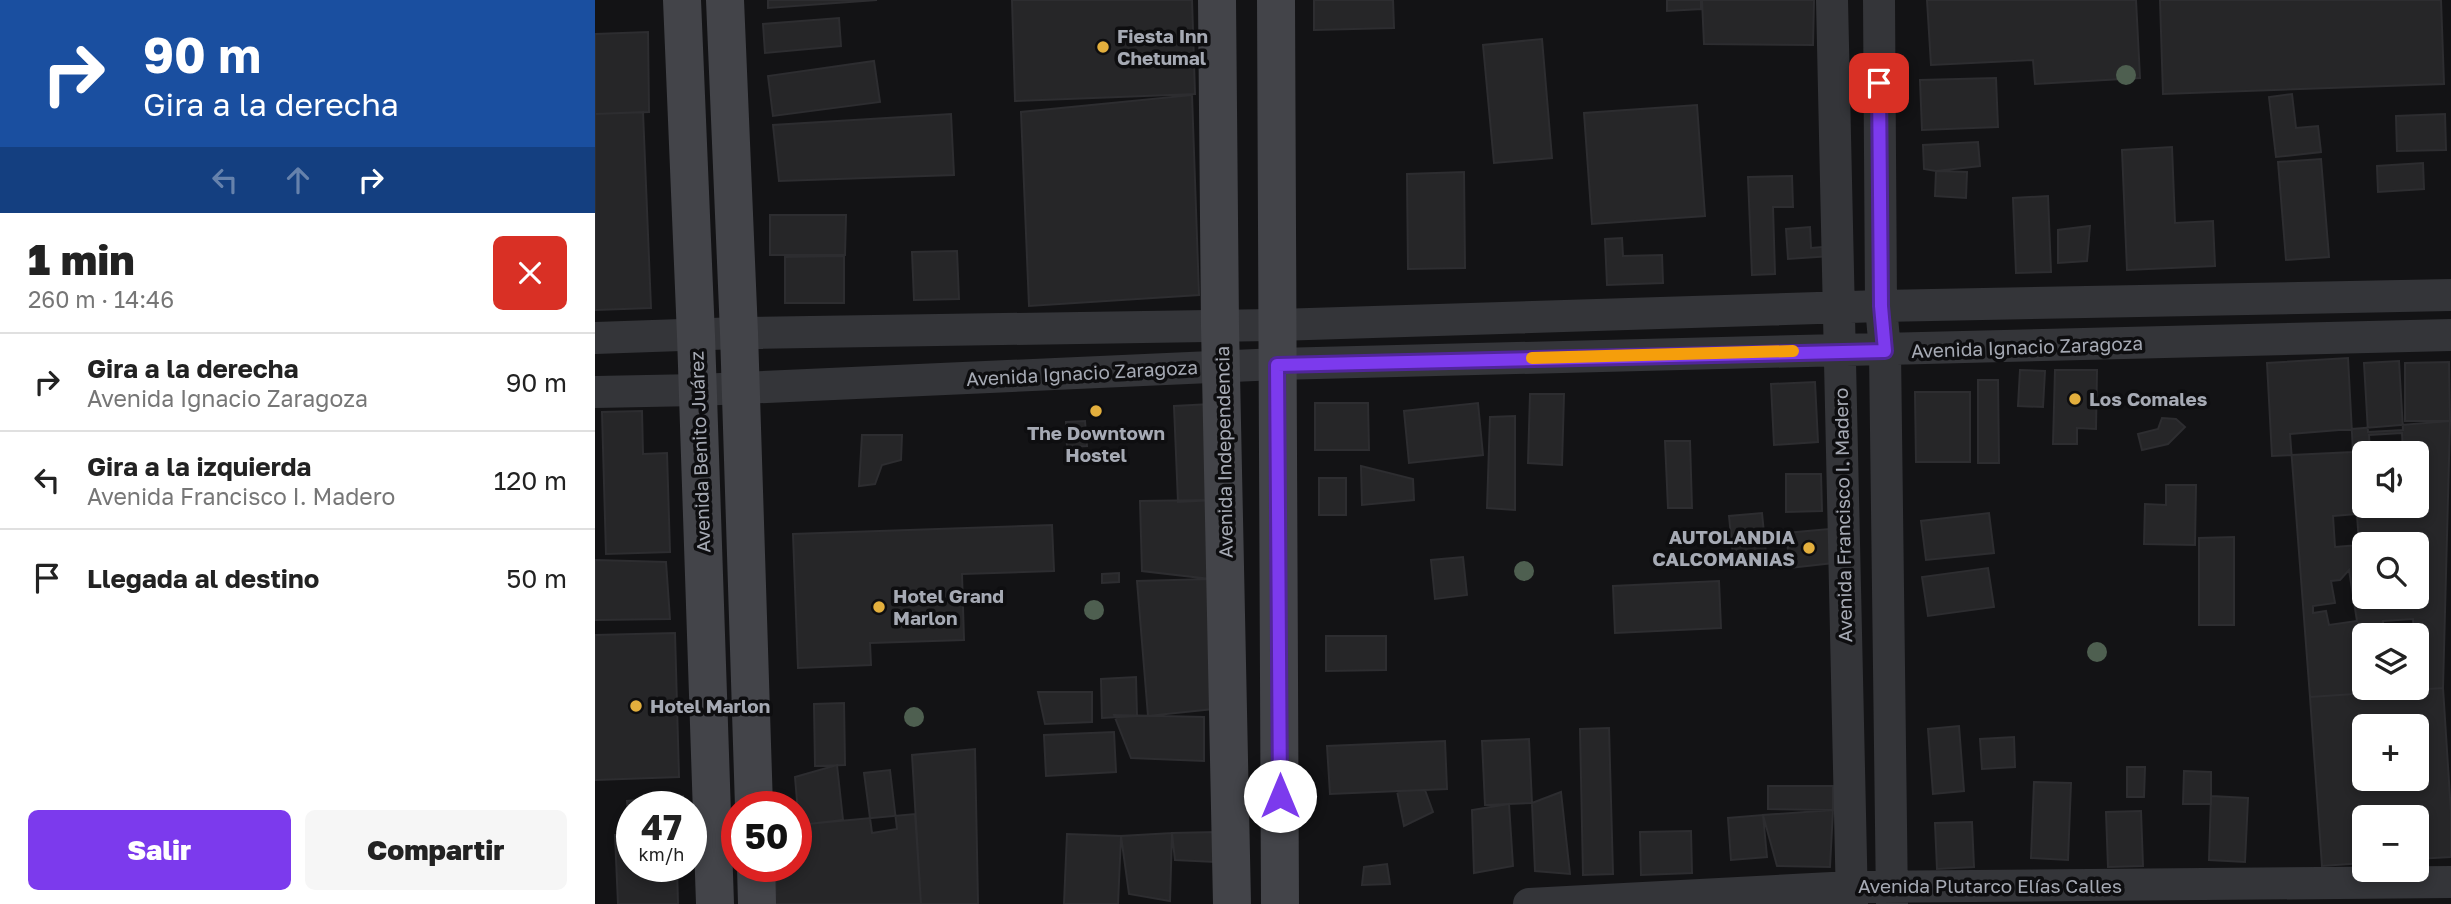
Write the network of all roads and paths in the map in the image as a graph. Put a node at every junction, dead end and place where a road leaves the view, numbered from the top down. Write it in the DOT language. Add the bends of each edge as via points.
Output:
graph roads {
  1 [pos="682,0"];
  2 [pos="725,0"];
  3 [pos="1217,0"];
  4 [pos="1276,0"];
  5 [pos="1832,0"];
  6 [pos="1879,0"];
  7 [pos="1276,125"];
  8 [pos="1218,130"];
  9 [pos="2451,295"];
  10 [pos="1881,306"];
  11 [pos="1839,309"];
  12 [pos="1277,325"];
  13 [pos="1220,326"];
  14 [pos="739,333"];
  15 [pos="2451,335"];
  16 [pos="696,336"];
  17 [pos="595,338"];
  18 [pos="1840,350"];
  19 [pos="1885,351"];
  20 [pos="1277,365"];
  21 [pos="1223,366"];
  22 [pos="741,388"];
  23 [pos="698,390"];
  24 [pos="595,392"];
  25 [pos="754,791"];
  26 [pos="756,882"];
  27 [pos="2451,882"];
  28 [pos="1851,895"];
  29 [pos="1892,895"];
  30 [pos="715,904"];
  31 [pos="757,904"];
  32 [pos="1232,904"];
  33 [pos="1280,904"];
  34 [pos="1529,904"];
  1 -- 16 [label="main road, Avenida Benito Juárez"];
  2 -- 14 [label="main road"];
  3 -- 8 [label="main road, Avenida Independencia"];
  4 -- 7 [label="main road"];
  5 -- 11 [label="street, Avenida Francisco I. Madero"];
  6 -- 10 [label="street"];
  7 -- 8 [label="main road"];
  7 -- 12 [label="main road"];
  8 -- 13 [label="main road, Avenida Independencia"];
  9 -- 10 [label="street"];
  10 -- 11 [label="street"];
  10 -- 19 [label="street"];
  11 -- 12 [label="street"];
  11 -- 18 [label="street, Avenida Francisco I. Madero"];
  12 -- 13 [label="street"];
  12 -- 20 [label="main road"];
  13 -- 14 [label="street"];
  13 -- 21 [label="main road, Avenida Independencia"];
  14 -- 16 [label="street"];
  14 -- 22 [label="main road"];
  15 -- 19 [label="street, Avenida Ignacio Zaragoza"];
  16 -- 17 [label="street"];
  16 -- 23 [label="main road, Avenida Benito Juárez"];
  18 -- 19 [label="street, Avenida Ignacio Zaragoza"];
  18 -- 20 [label="street, Avenida Ignacio Zaragoza"];
  18 -- 28 [label="street, Avenida Francisco I. Madero"];
  19 -- 29 [label="street"];
  20 -- 21 [label="street, Avenida Ignacio Zaragoza"];
  20 -- 33 [label="main road"];
  21 -- 22 [label="street, Avenida Ignacio Zaragoza"];
  21 -- 32 [label="main road, Avenida Independencia"];
  22 -- 23 [label="street, Avenida Ignacio Zaragoza"];
  22 -- 25 [label="main road"];
  23 -- 24 [label="street, Avenida Ignacio Zaragoza"];
  23 -- 30 [label="main road, Avenida Benito Juárez"];
  26 -- 31 [label="main road"];
  27 -- 29 [label="street, Avenida Plutarco Elías Calles"];
  28 -- 29 [label="street, Avenida Plutarco Elías Calles"];
  28 -- 34 [label="street, Avenida Plutarco Elías Calles"];
}
